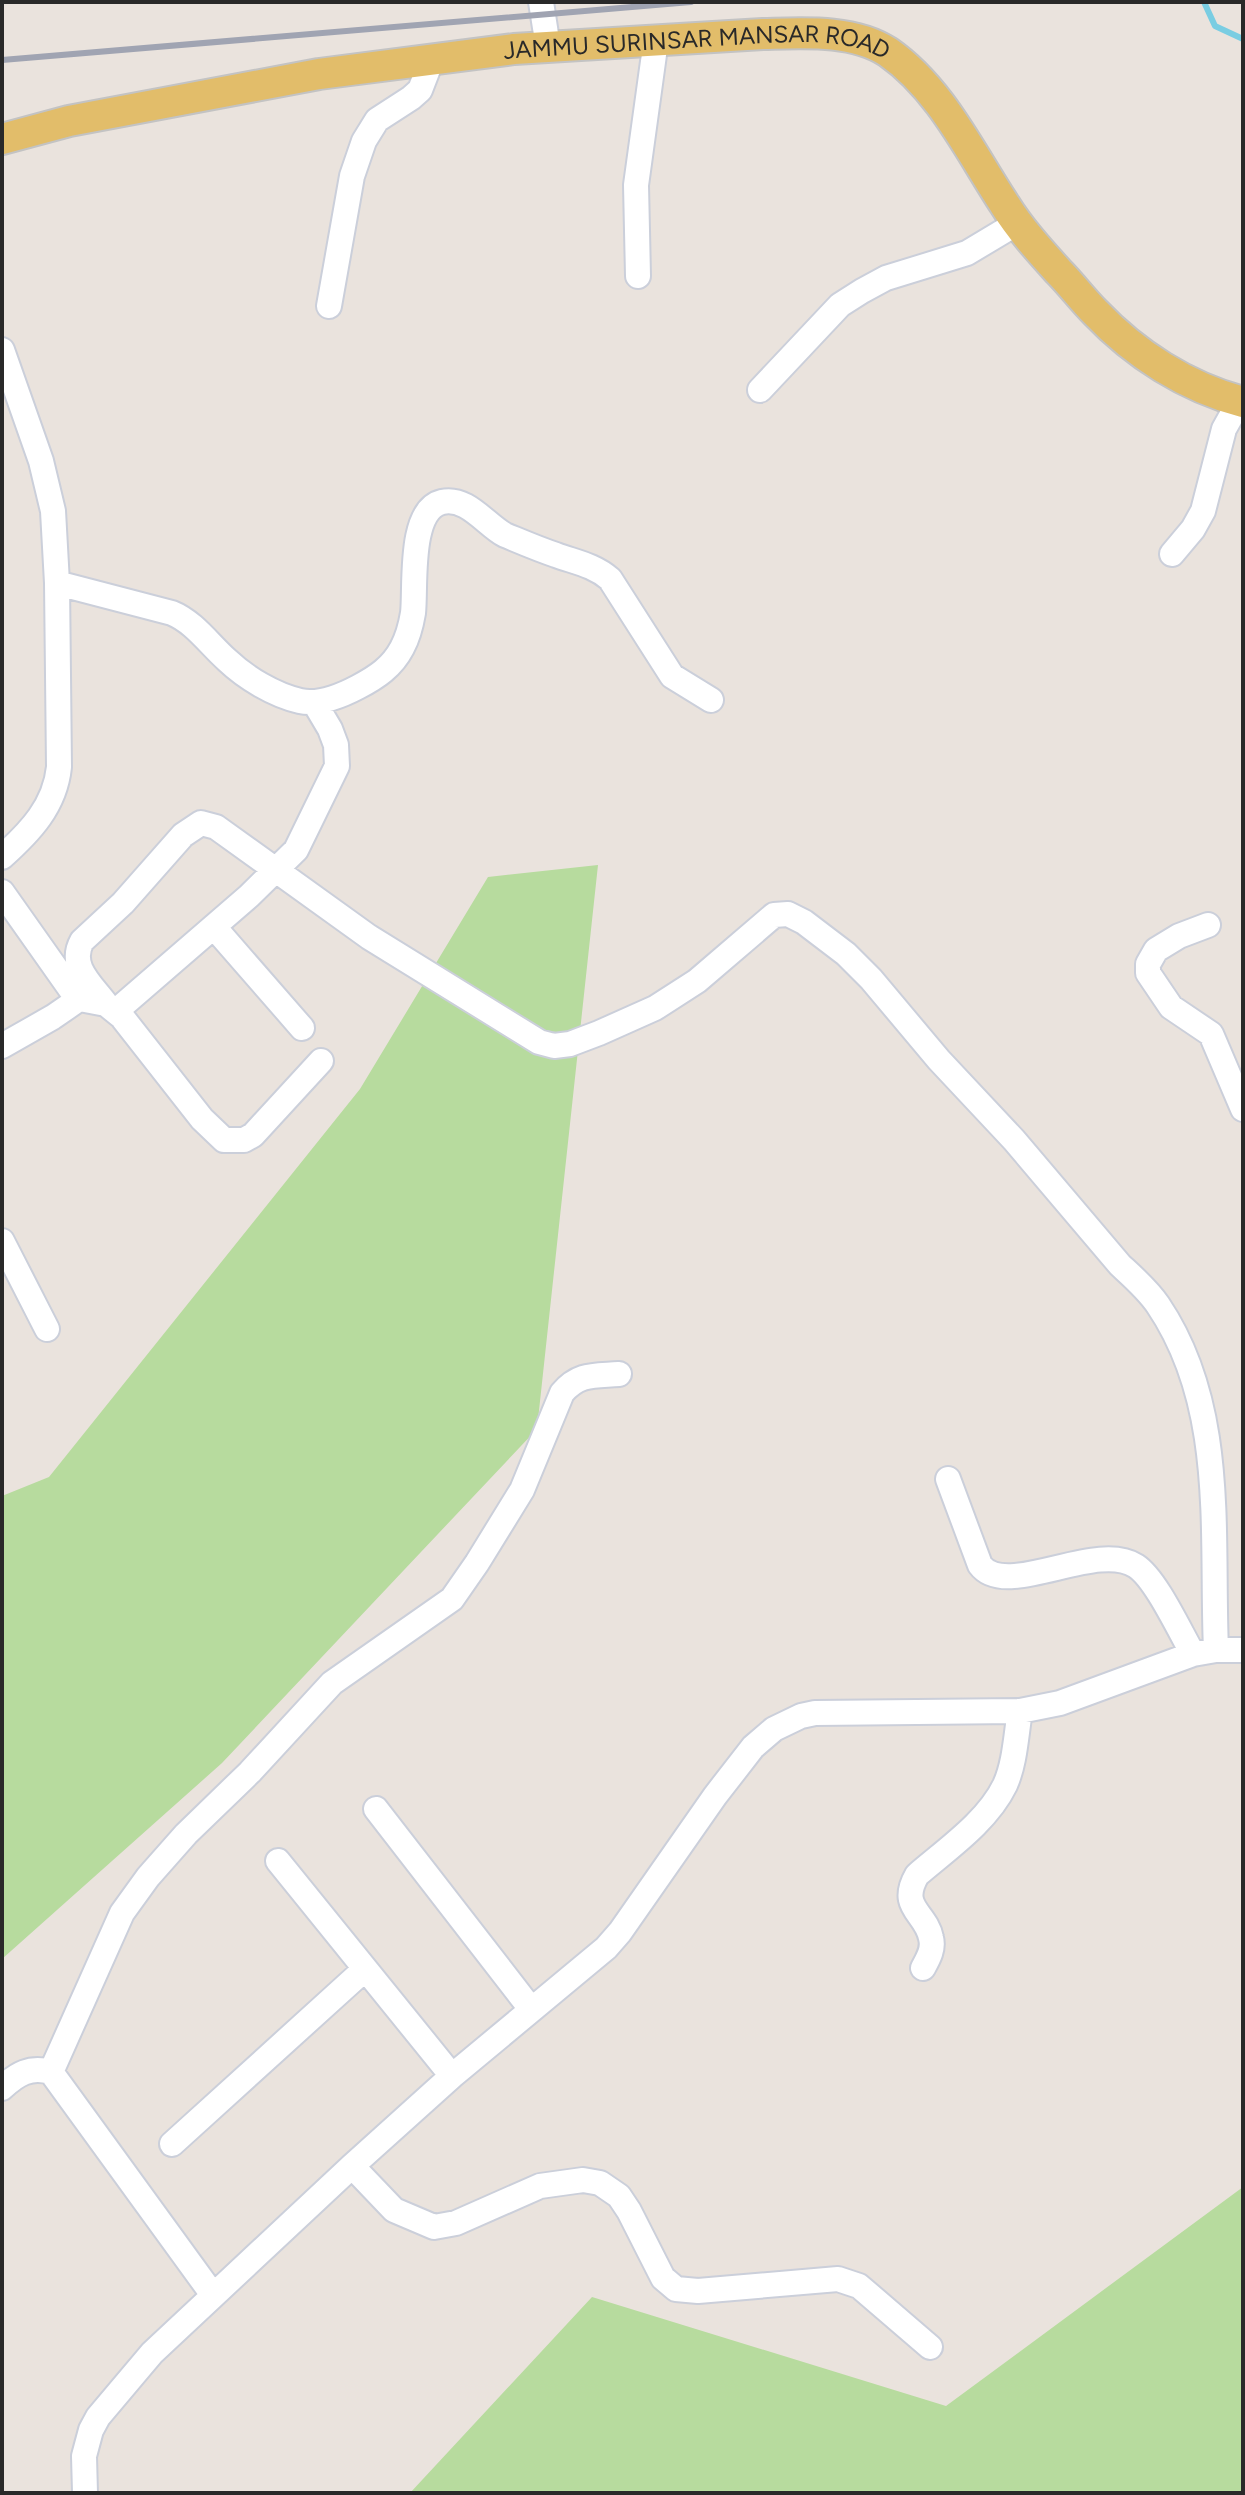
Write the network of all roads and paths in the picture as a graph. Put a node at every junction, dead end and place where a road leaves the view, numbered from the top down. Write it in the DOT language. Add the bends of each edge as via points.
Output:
graph roads {
  1 [pos="541,2"];
  2 [pos="656,40"];
  3 [pos="548,47"];
  4 [pos="432,59"];
  5 [pos="2,139"];
  6 [pos="1017,223"];
  7 [pos="638,276"];
  8 [pos="329,306"];
  9 [pos="2,350"];
  10 [pos="760,390"];
  11 [pos="1241,402"];
  12 [pos="1172,554"];
  13 [pos="57,583"];
  14 [pos="711,700"];
  15 [pos="314,702"];
  16 [pos="2,857"];
  17 [pos="276,872"];
  18 [pos="2,892"];
  19 [pos="1208,925"];
  20 [pos="214,927"];
  21 [pos="79,999"];
  22 [pos="111,1007"];
  23 [pos="302,1028"];
  24 [pos="2,1046"];
  25 [pos="321,1061"];
  26 [pos="1243,1109"];
  27 [pos="2,1241"];
  28 [pos="47,1329"];
  29 [pos="619,1374"];
  30 [pos="948,1479"];
  31 [pos="1243,1650"];
  32 [pos="1205,1652"];
  33 [pos="1020,1711"];
  34 [pos="376,1809"];
  35 [pos="278,1861"];
  36 [pos="923,1968"];
  37 [pos="365,1969"];
  38 [pos="531,2009"];
  39 [pos="51,2072"];
  40 [pos="452,2076"];
  41 [pos="2,2088"];
  42 [pos="172,2144"];
  43 [pos="352,2166"];
  44 [pos="213,2295"];
  45 [pos="930,2347"];
  46 [pos="85,2493"];
  1 -- 3 [label="street"];
  2 -- 3 [label="main road, JAMMU SURINSAR MANSAR ROAD"];
  2 -- 6 [label="main road, JAMMU SURINSAR MANSAR ROAD" via="804,33 846,37 887,51 935,96"];
  2 -- 7 [label="street" via="636,185"];
  3 -- 4 [label="main road, JAMMU SURINSAR MANSAR ROAD"];
  4 -- 5 [label="main road, JAMMU SURINSAR MANSAR ROAD" via="319,74 69,121"];
  4 -- 8 [label="street" via="420,90 377,120 364,141 352,176"];
  6 -- 10 [label="street" via="967,253 886,278 840,305"];
  6 -- 11 [label="main road, JAMMU SURINSAR MANSAR ROAD" via="1095,312 1133,346 1169,372"];
  9 -- 13 [label="street" via="53,511"];
  11 -- 12 [label="street" via="1224,429 1203,511"];
  13 -- 15 [label="street" via="180,616 247,676 280,695"];
  13 -- 16 [label="street" via="57,784 48,808"];
  14 -- 15 [label="street" via="672,676 600,570 537,549 461,505 443,502 429,510 418,540 413,611 403,647 377,677"];
  15 -- 17 [label="street" via="336,745 337,766 304,837"];
  17 -- 20 [label="street"];
  17 -- 22 [label="street" via="216,827 201,823 189,830 78,948 81,972"];
  17 -- 32 [label="street" via="382,945 539,1042 554,1046 655,1008 697,981 774,915 788,914 804,922 846,954 1157,1303 1172,1328 1200,1401 1211,1464"];
  18 -- 21 [label="street"];
  19 -- 26 [label="street" via="1156,950 1148,973 1171,1007 1211,1034"];
  20 -- 22 [label="street"];
  20 -- 23 [label="street"];
  21 -- 22 [label="street"];
  21 -- 24 [label="street"];
  22 -- 25 [label="street" via="224,1140 253,1135"];
  27 -- 28 [label="street"];
  29 -- 39 [label="street" via="583,1377 562,1393 522,1490 452,1599 332,1683 148,1877 122,1913"];
  30 -- 32 [label="street" via="984,1571 1007,1577 1102,1560 1129,1562"];
  31 -- 32 [label="street"];
  32 -- 33 [label="street" via="1060,1703"];
  33 -- 36 [label="street" via="1004,1786 977,1822 912,1884 913,1905 932,1939"];
  33 -- 38 [label="street" via="815,1713 774,1729 715,1796 620,1932"];
  34 -- 38 [label="street"];
  35 -- 37 [label="street"];
  37 -- 40 [label="street"];
  37 -- 42 [label="street"];
  38 -- 40 [label="street"];
  39 -- 41 [label="street" via="23,2072"];
  39 -- 44 [label="street"];
  40 -- 43 [label="street"];
  43 -- 44 [label="street"];
  43 -- 45 [label="street" via="384,2202 442,2227 540,2186 600,2183 619,2196 663,2278 676,2289 838,2279 859,2286"];
  44 -- 46 [label="street" via="152,2353 98,2417 84,2456"];
}
